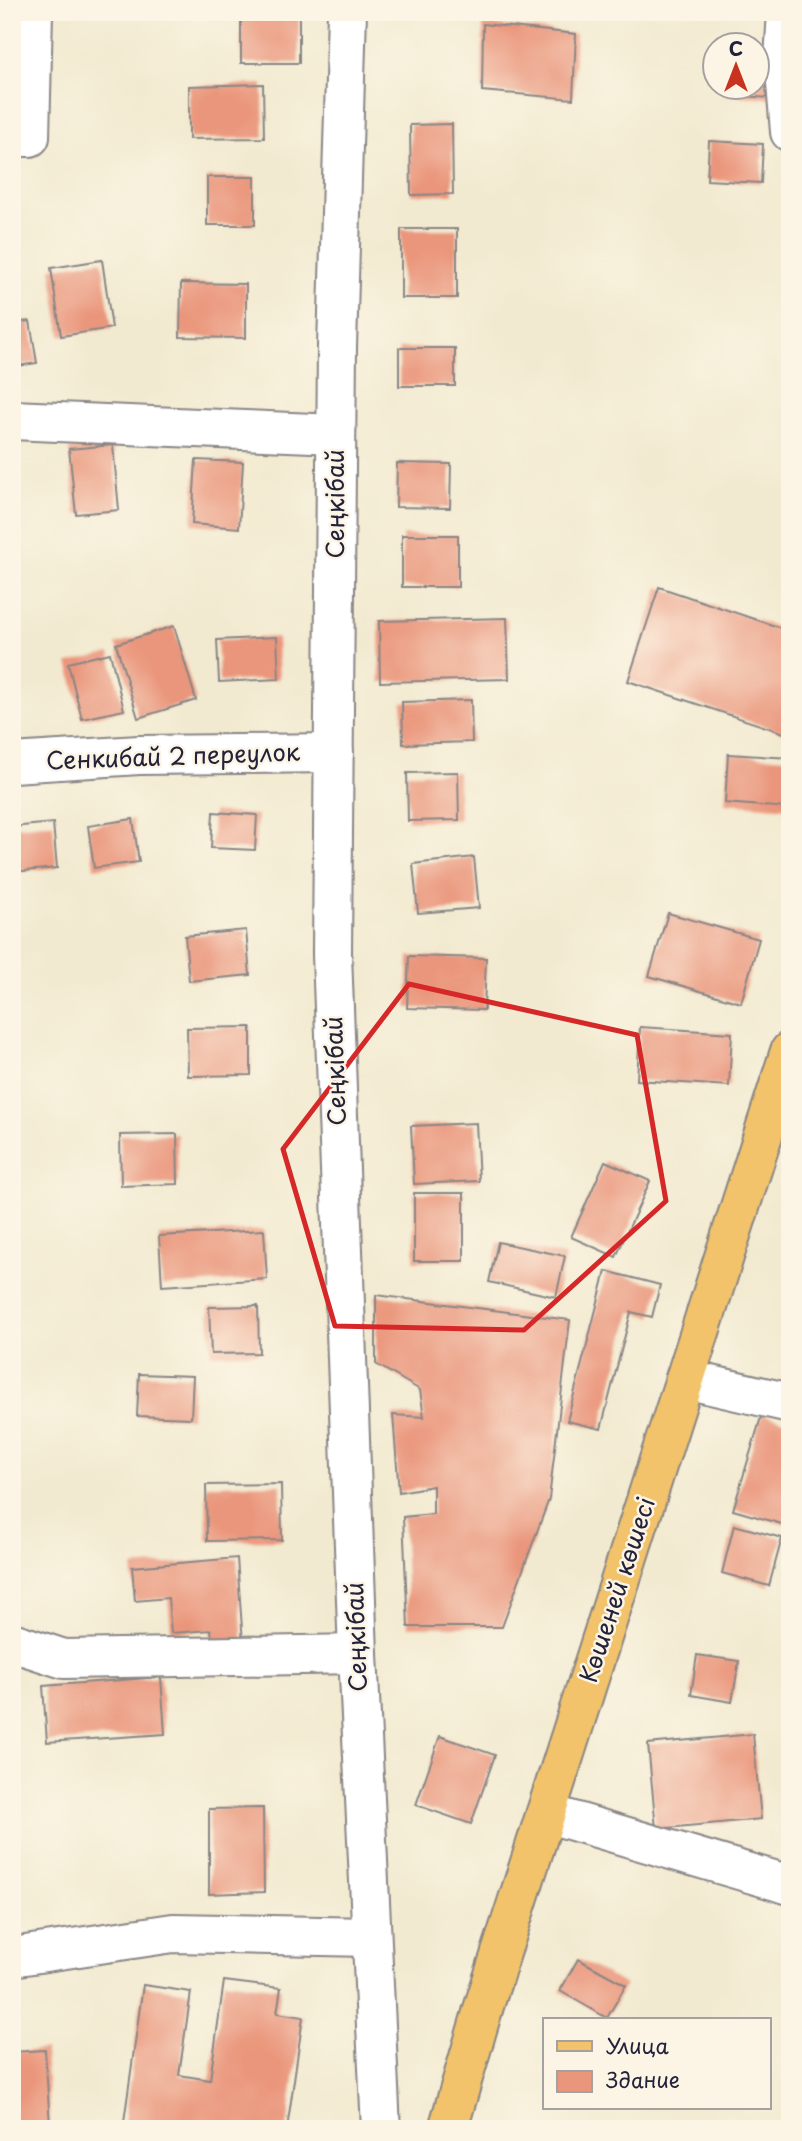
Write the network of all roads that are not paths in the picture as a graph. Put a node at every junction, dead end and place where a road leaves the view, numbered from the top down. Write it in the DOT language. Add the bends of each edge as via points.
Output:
graph roads {
  1 [pos="33,12"];
  2 [pos="347,12"];
  3 [pos="788,12"];
  4 [pos="790,132"];
  5 [pos="12,136"];
  6 [pos="12,420"];
  7 [pos="336,434"];
  8 [pos="334,752"];
  9 [pos="12,763"];
  10 [pos="790,1051"];
  11 [pos="685,1379"];
  12 [pos="790,1403"];
  13 [pos="12,1642"];
  14 [pos="358,1654"];
  15 [pos="546,1813"];
  16 [pos="790,1885"];
  17 [pos="370,1937"];
  18 [pos="12,1957"];
  19 [pos="380,2129"];
  20 [pos="448,2129"];
  1 -- 5 [label="street" via="30,137"];
  2 -- 7 [label="street, Сеңкібай"];
  3 -- 4 [label="street" via="784,59"];
  6 -- 7 [label="street"];
  7 -- 8 [label="street, Сеңкібай"];
  8 -- 9 [label="street, Сенкибай 2 переулок" via="139,755"];
  8 -- 14 [label="street, Сеңкібай" via="332,954"];
  10 -- 11 [label="main road, Көшеней көшесі"];
  11 -- 12 [label="street"];
  11 -- 15 [label="main road, Көшеней көшесі"];
  13 -- 14 [label="street" via="64,1660"];
  14 -- 17 [label="street, Сеңкібай"];
  15 -- 16 [label="street"];
  15 -- 20 [label="main road, Көшеней көшесі"];
  17 -- 18 [label="street" via="173,1933"];
  17 -- 19 [label="street, Сеңкібай"];
}
